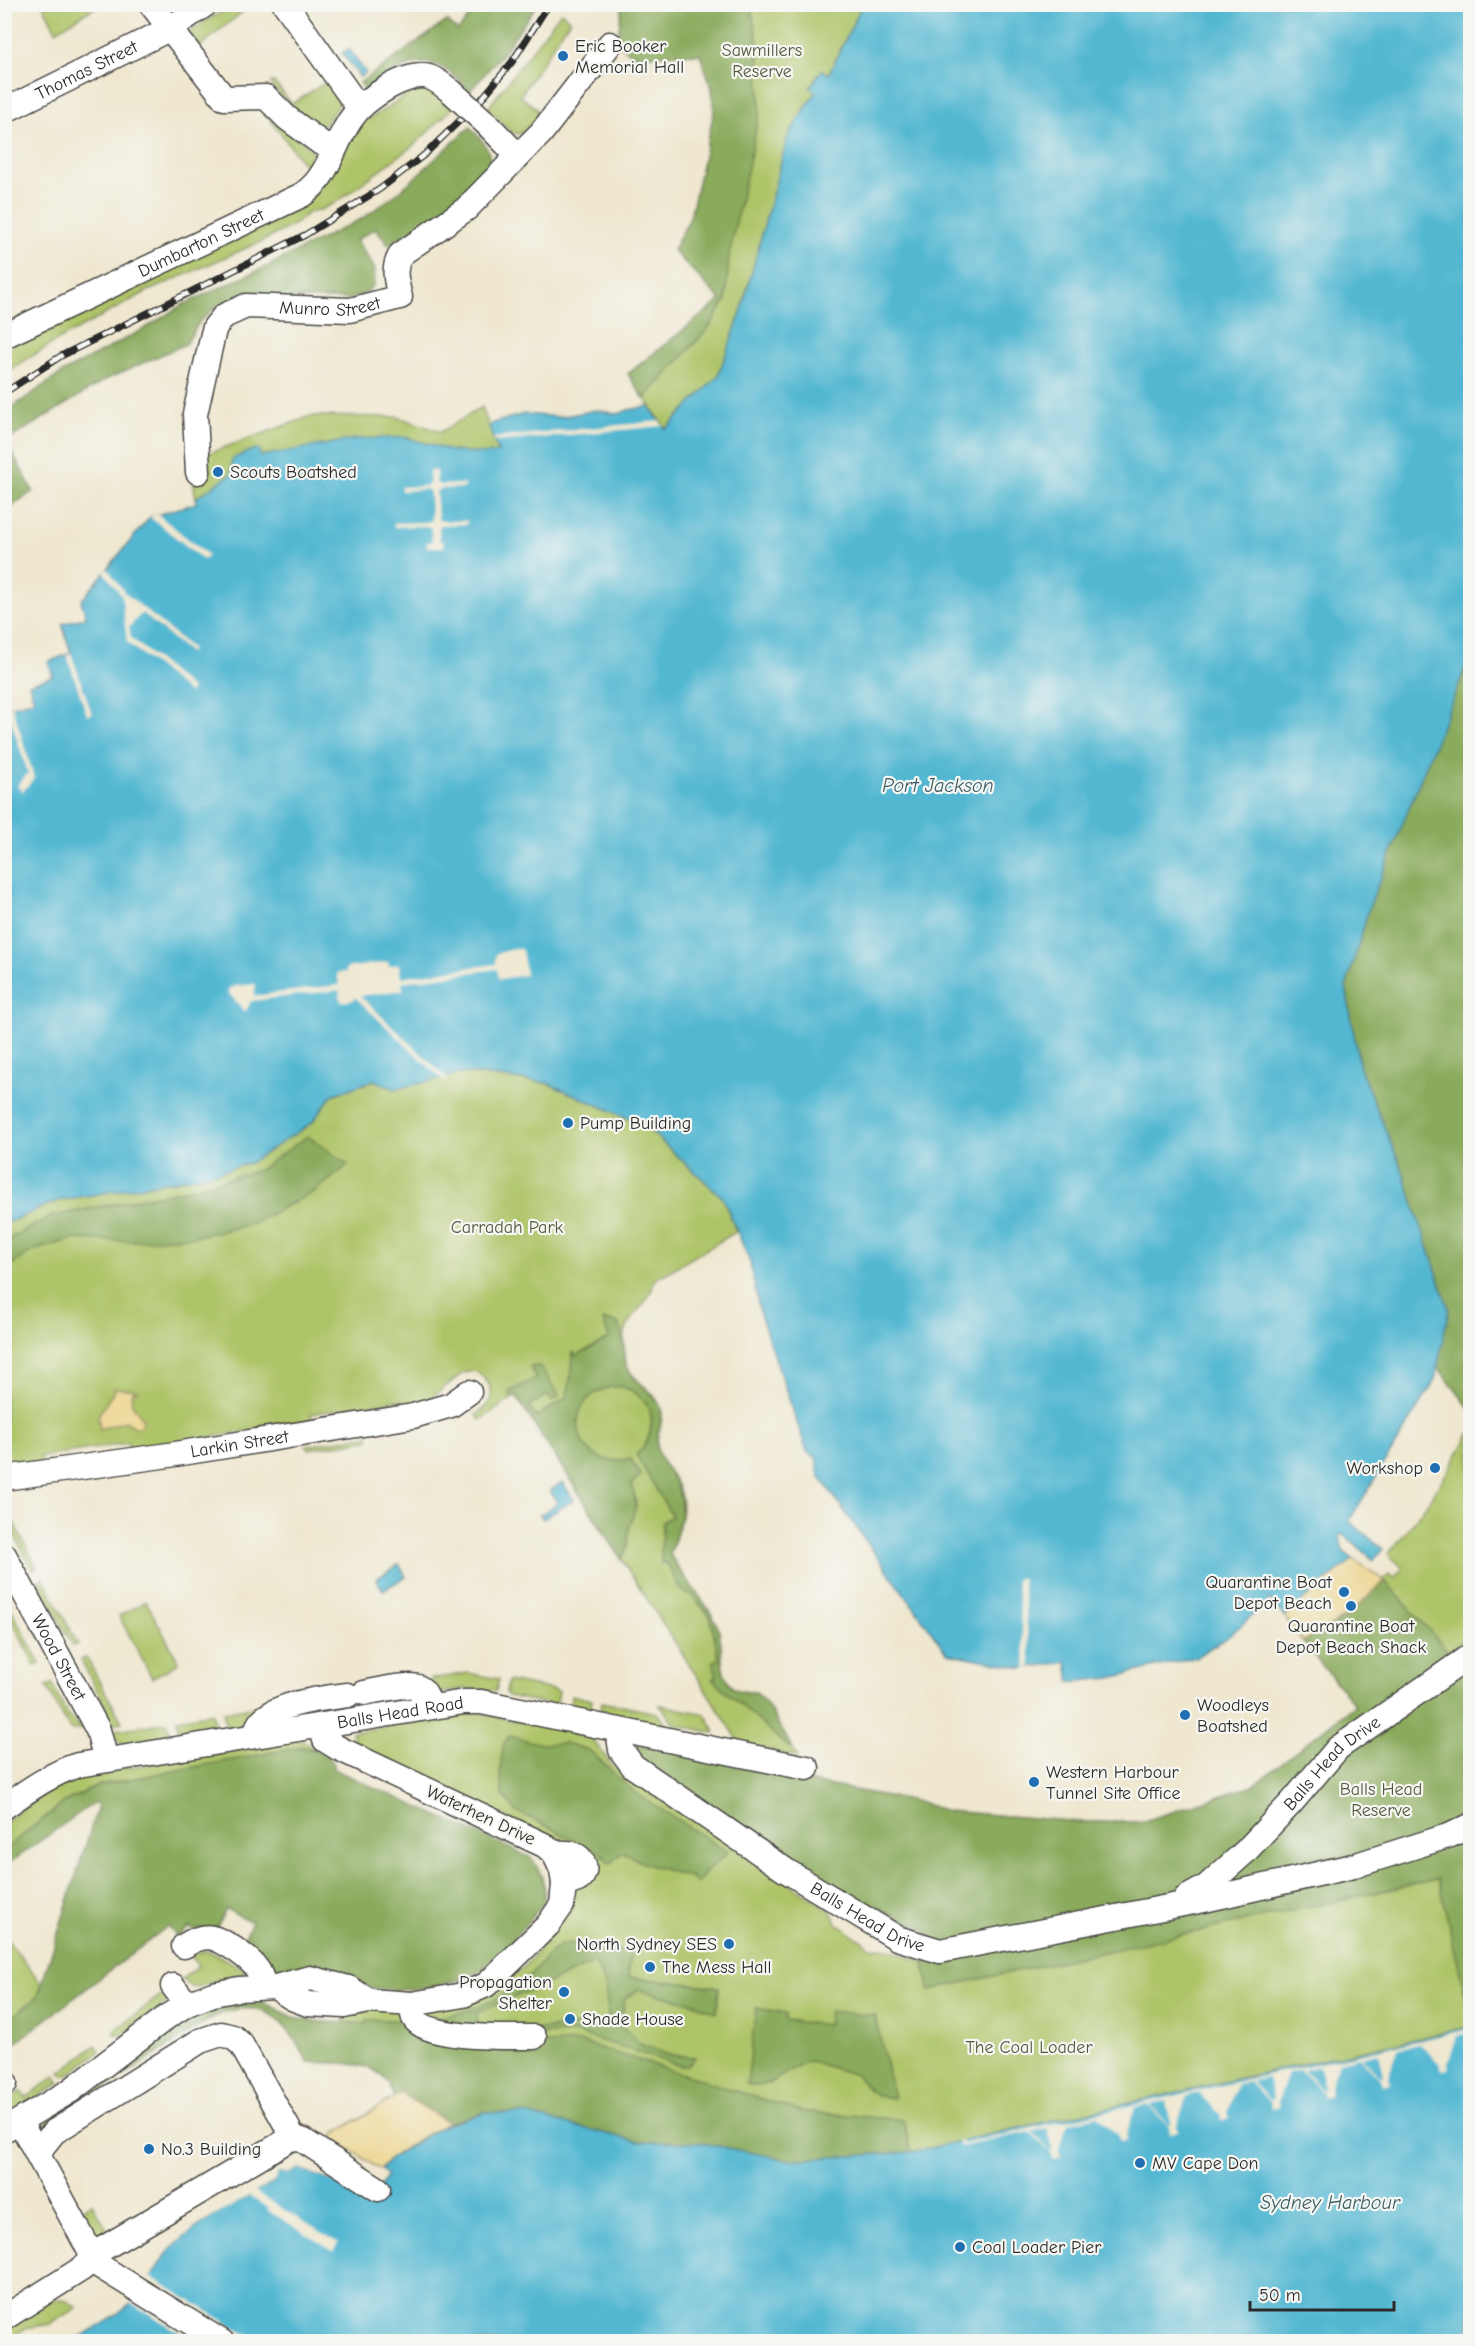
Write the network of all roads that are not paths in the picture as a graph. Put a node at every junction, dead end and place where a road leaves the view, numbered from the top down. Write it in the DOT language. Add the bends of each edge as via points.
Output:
graph roads {
  1 [pos="151,4"];
  2 [pos="206,4"];
  3 [pos="285,4"];
  4 [pos="169,29"];
  5 [pos="610,44"];
  6 [pos="359,108"];
  7 [pos="4,111"];
  8 [pos="321,143"];
  9 [pos="518,156"];
  10 [pos="4,336"];
  11 [pos="198,472"];
  12 [pos="469,1392"];
  13 [pos="4,1478"];
  14 [pos="4,1555"];
  15 [pos="1470,1656"];
  16 [pos="430,1707"];
  17 [pos="321,1726"];
  18 [pos="618,1730"];
  19 [pos="260,1735"];
  20 [pos="106,1760"];
  21 [pos="807,1768"];
  22 [pos="4,1807"];
  23 [pos="1470,1826"];
  24 [pos="1245,1852"];
  25 [pos="1263,1886"];
  26 [pos="1174,1905"];
  27 [pos="191,1942"];
  28 [pos="270,1987"];
  29 [pos="412,2004"];
  30 [pos="534,2037"];
  31 [pos="12,2126"];
  32 [pos="293,2137"];
  33 [pos="39,2157"];
  34 [pos="378,2188"];
  35 [pos="91,2258"];
  36 [pos="4,2318"];
  37 [pos="222,2342"];
  1 -- 4 [label="street"];
  2 -- 4 [label="street, Thomas Street"];
  3 -- 6 [label="street"];
  4 -- 7 [label="street, Thomas Street"];
  4 -- 8 [label="street" via="224,98 266,97"];
  5 -- 9 [label="street, Munro Street" via="541,133"];
  6 -- 9 [label="street, bridge" via="412,77 431,78 452,92"];
  6 -- 10 [label="street, Dumbarton Street" via="321,178 302,195"];
  9 -- 11 [label="street, Munro Street" via="466,209 402,254 394,273 400,297 358,309 246,306 224,316 215,327 195,414"];
  12 -- 13 [label="street, Larkin Street" via="451,1405 415,1416"];
  14 -- 20 [label="street, Wood Street" via="98,1730"];
  15 -- 24 [label="street, Balls Head Drive" via="1338,1748"];
  16 -- 17 [label="street, Balls Head Road"];
  16 -- 18 [label="street, Balls Head Road" via="481,1702"];
  16 -- 19 [label="street" via="427,1696 418,1687 356,1694 288,1706 270,1714 258,1726"];
  17 -- 19 [label="street, Balls Head Road"];
  17 -- 29 [label="street, Waterhen Drive" via="325,1740 338,1748 544,1845 554,1853 562,1870 561,1905 548,1925 486,1985 463,1995"];
  18 -- 21 [label="street, Balls Head Road"];
  18 -- 26 [label="street, Balls Head Drive" via="621,1750 633,1766 785,1870 897,1938 940,1951"];
  19 -- 20 [label="street, Balls Head Road"];
  20 -- 22 [label="street, Balls Head Road" via="66,1768"];
  23 -- 25 [label="street, Balls Head Drive" via="1353,1866"];
  24 -- 25 [label="street" via="1252,1872"];
  24 -- 26 [label="street, Balls Head Drive" via="1206,1887"];
  25 -- 26 [label="street, Balls Head Drive"];
  27 -- 28 [label="street" via="212,1937 220,1940 250,1960"];
  28 -- 29 [label="street, Waterhen Drive" via="308,2004"];
  28 -- 31 [label="street" via="180,1995 111,2047 70,2091"];
  29 -- 30 [label="street" via="414,2018 429,2028 482,2038"];
  31 -- 33 [label="street"];
  32 -- 33 [label="street" via="241,2044 221,2034 193,2045 54,2132"];
  32 -- 34 [label="street"];
  32 -- 35 [label="street"];
  33 -- 35 [label="street"];
  35 -- 36 [label="street" via="83,2268"];
  35 -- 37 [label="street"];
}
